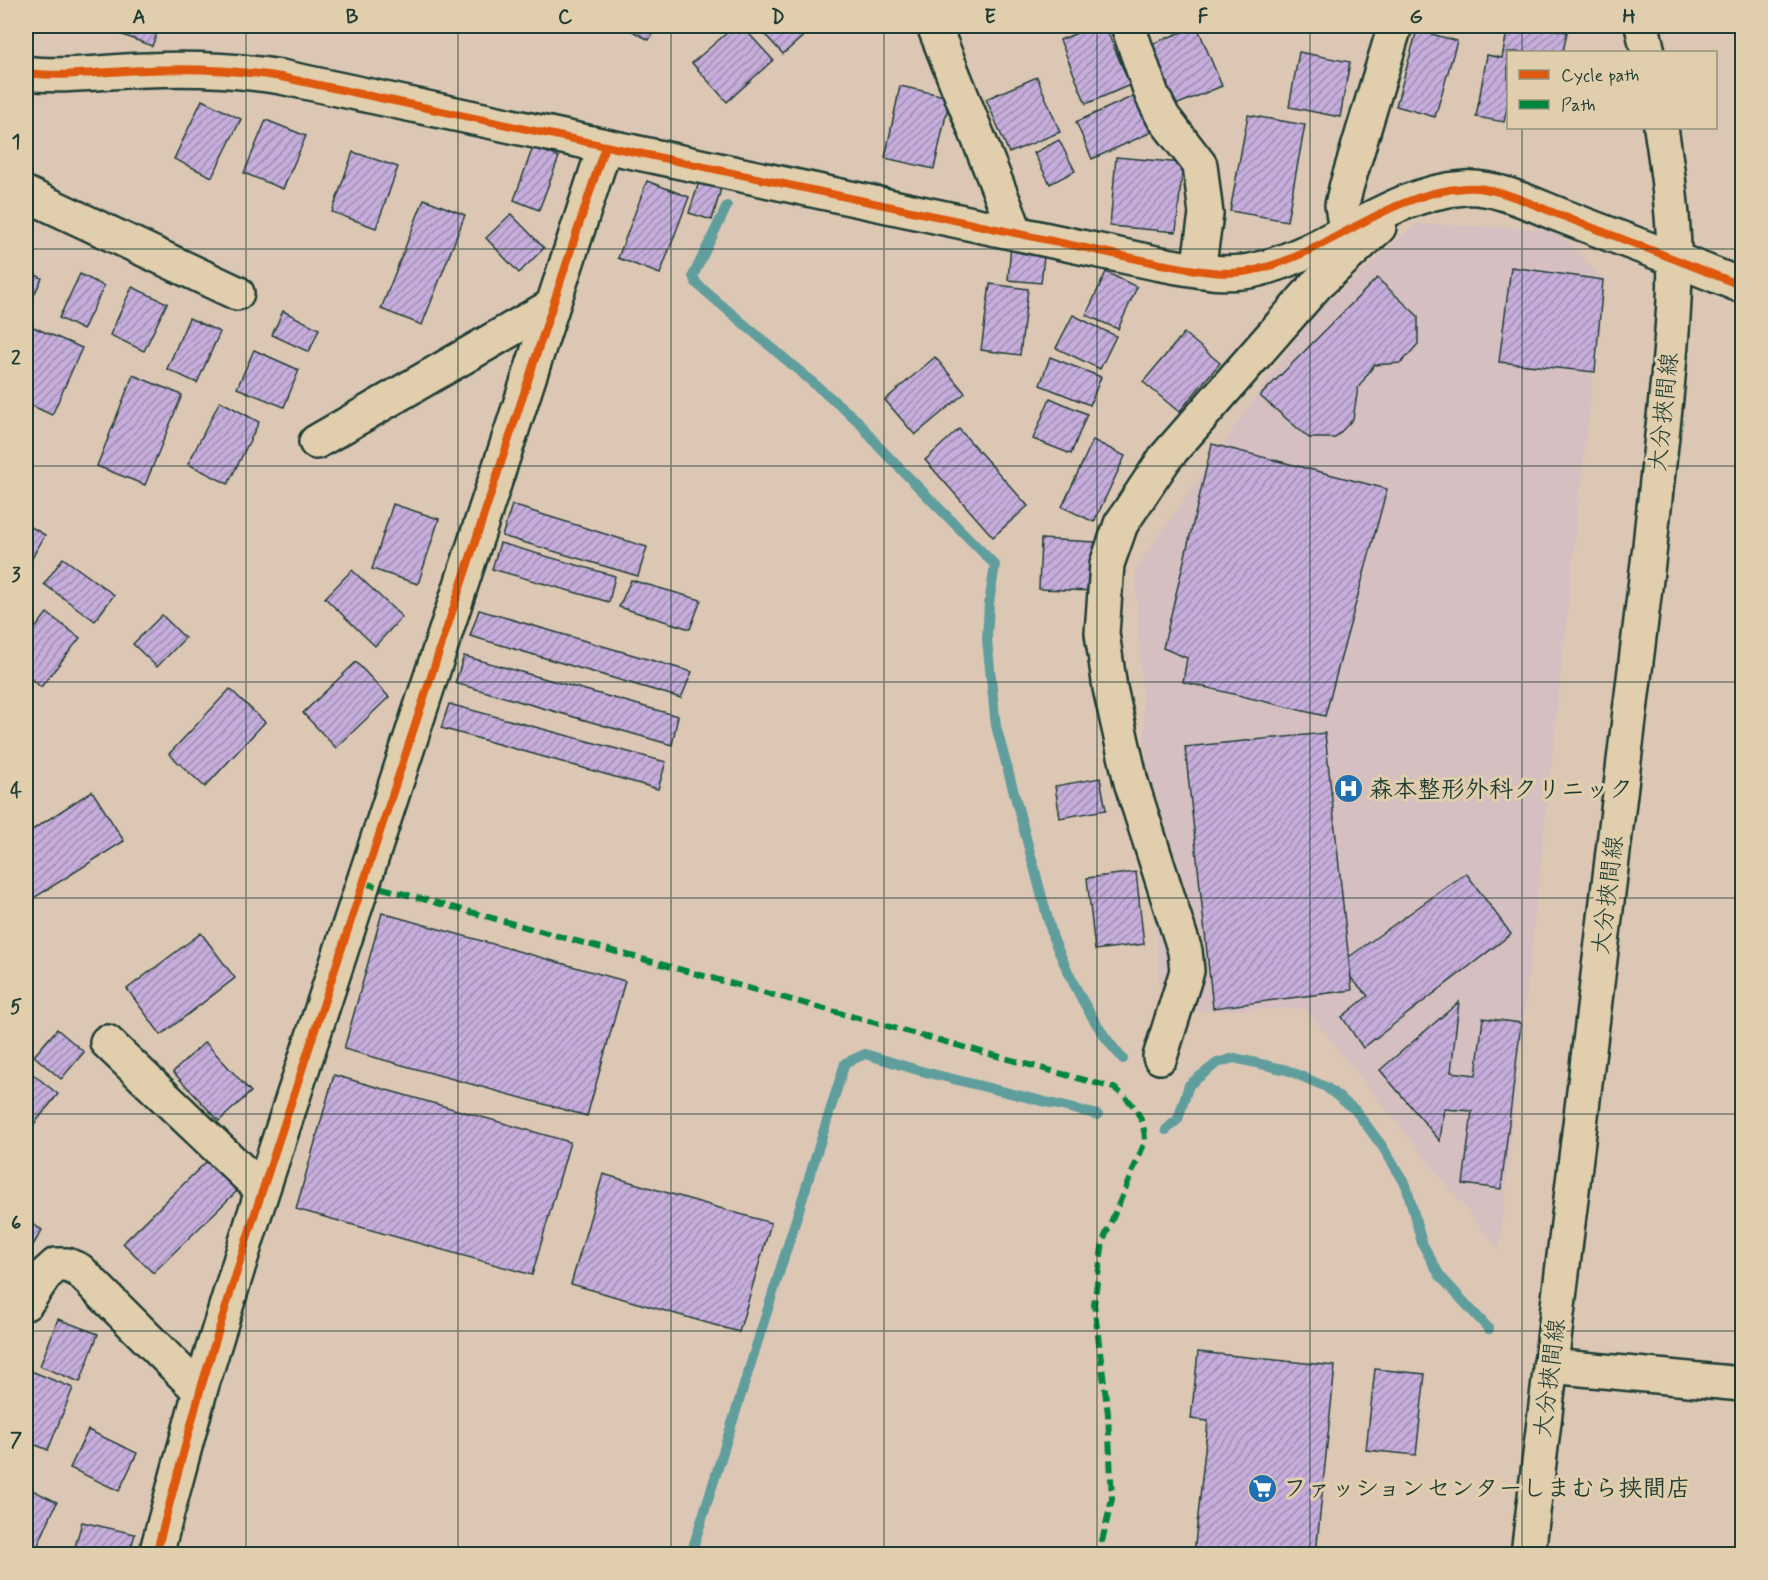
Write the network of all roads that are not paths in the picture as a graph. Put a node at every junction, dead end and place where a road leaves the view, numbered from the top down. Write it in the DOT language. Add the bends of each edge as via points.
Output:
graph roads {
  1 [pos="934,26"];
  2 [pos="1128,26"];
  3 [pos="1395,26"];
  4 [pos="1642,26"];
  5 [pos="1648,51"];
  6 [pos="26,73"];
  7 [pos="1661,129"];
  8 [pos="605,146"];
  9 [pos="26,194"];
  10 [pos="1418,196"];
  11 [pos="1346,231"];
  12 [pos="1016,233"];
  13 [pos="1674,258"];
  14 [pos="1198,270"];
  15 [pos="1743,286"];
  16 [pos="237,293"];
  17 [pos="550,307"];
  18 [pos="316,442"];
  19 [pos="107,1042"];
  20 [pos="1160,1057"];
  21 [pos="262,1190"];
  22 [pos="26,1304"];
  23 [pos="1550,1366"];
  24 [pos="1743,1384"];
  25 [pos="200,1391"];
  26 [pos="156,1554"];
  27 [pos="1528,1554"];
  1 -- 12 [label="street"];
  2 -- 14 [label="street" via="1163,117 1200,165 1206,214"];
  3 -- 11 [label="street" via="1344,197 1342,217"];
  4 -- 5 [label="street"];
  6 -- 8 [label="street" via="149,70 258,74"];
  7 -- 13 [label="street, 大分挾間線"];
  8 -- 12 [label="street"];
  8 -- 17 [label="street"];
  9 -- 16 [label="street"];
  10 -- 11 [label="street"];
  10 -- 13 [label="street" via="1467,188 1487,191"];
  10 -- 20 [label="street" via="1317,284 1165,458 1121,524 1107,564 1102,633 1110,688 1131,782 1185,951 1187,971"];
  11 -- 14 [label="street" via="1294,258 1258,270"];
  12 -- 14 [label="street"];
  13 -- 15 [label="street"];
  13 -- 23 [label="street, 大分挾間線" via="1674,300 1650,546"];
  17 -- 18 [label="street"];
  17 -- 21 [label="street"];
  19 -- 21 [label="street"];
  21 -- 25 [label="street"];
  22 -- 25 [label="street" via="56,1265 79,1270"];
  23 -- 24 [label="street"];
  23 -- 27 [label="street, 大分挾間線"];
  25 -- 26 [label="street"];
}
